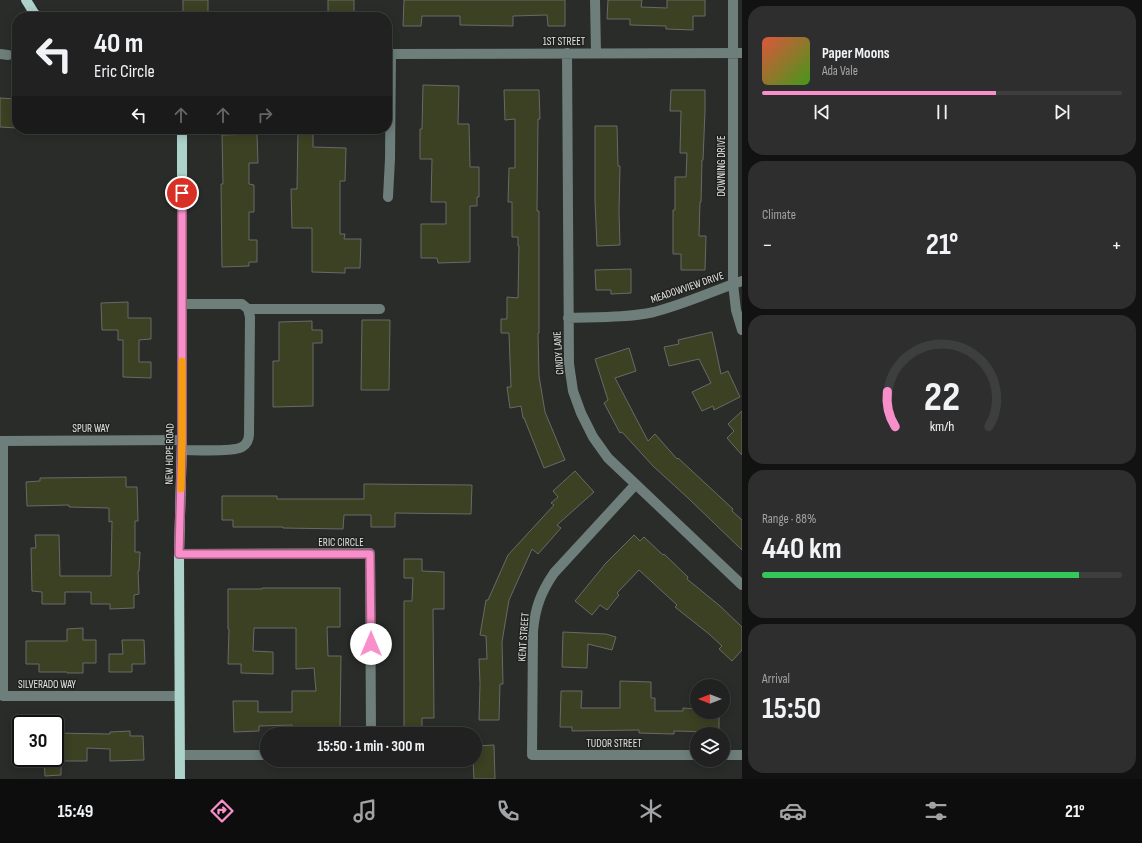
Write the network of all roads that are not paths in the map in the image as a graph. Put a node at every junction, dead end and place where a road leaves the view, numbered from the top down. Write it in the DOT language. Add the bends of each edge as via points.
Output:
graph roads {
  1 [pos="26,0"];
  2 [pos="595,0"];
  3 [pos="733,0"];
  4 [pos="33,12"];
  5 [pos="567,53"];
  6 [pos="596,53"];
  7 [pos="737,53"];
  8 [pos="392,54"];
  9 [pos="182,134"];
  10 [pos="390,134"];
  11 [pos="388,197"];
  12 [pos="738,282"];
  13 [pos="182,304"];
  14 [pos="248,309"];
  15 [pos="380,309"];
  16 [pos="568,318"];
  17 [pos="742,330"];
  18 [pos="2,441"];
  19 [pos="182,445"];
  20 [pos="635,485"];
  21 [pos="179,554"];
  22 [pos="742,585"];
  23 [pos="180,696"];
  24 [pos="371,727"];
  25 [pos="532,754"];
  26 [pos="180,755"];
  27 [pos="260,755"];
  28 [pos="690,755"];
  29 [pos="730,755"];
  30 [pos="742,755"];
  31 [pos="180,779"];
  1 -- 4 [label="main road"];
  2 -- 6 [label="street"];
  3 -- 7 [label="street, DOWNING DRIVE"];
  5 -- 6 [label="street, 1ST STREET"];
  5 -- 8 [label="street, 1ST STREET"];
  5 -- 16 [label="street, CINDY LANE"];
  6 -- 7 [label="street, 1ST STREET"];
  7 -- 12 [label="street, DOWNING DRIVE"];
  9 -- 13 [label="main road, NEW HOPE ROAD"];
  10 -- 11 [label="street"];
  12 -- 16 [label="street, MEADOWVIEW DRIVE" via="696,299 653,312 621,317"];
  12 -- 17 [label="street, DOWNING DRIVE" via="736,310"];
  13 -- 14 [label="street" via="242,304"];
  13 -- 19 [label="main road, NEW HOPE ROAD"];
  14 -- 15 [label="street"];
  14 -- 19 [label="street, SPUR WAY" via="248,441 243,447 234,450"];
  16 -- 20 [label="street, CINDY LANE" via="569,364 573,390 581,413 592,437 608,458"];
  18 -- 19 [label="street, SPUR WAY"];
  18 -- 23 [label="street, SILVERADO WAY" via="3,696"];
  19 -- 21 [label="main road, NEW HOPE ROAD"];
  20 -- 22 [label="street, CINDY LANE"];
  20 -- 25 [label="street, KENT STREET" via="554,573 538,602 533,631"];
  21 -- 23 [label="main road, NEW HOPE ROAD"];
  21 -- 24 [label="street, ERIC CIRCLE" via="370,554"];
  23 -- 26 [label="main road, NEW HOPE ROAD"];
  25 -- 28 [label="street, TUDOR STREET"];
  26 -- 27 [label="street"];
  26 -- 31 [label="main road, NEW HOPE ROAD"];
  29 -- 30 [label="street"];
}
